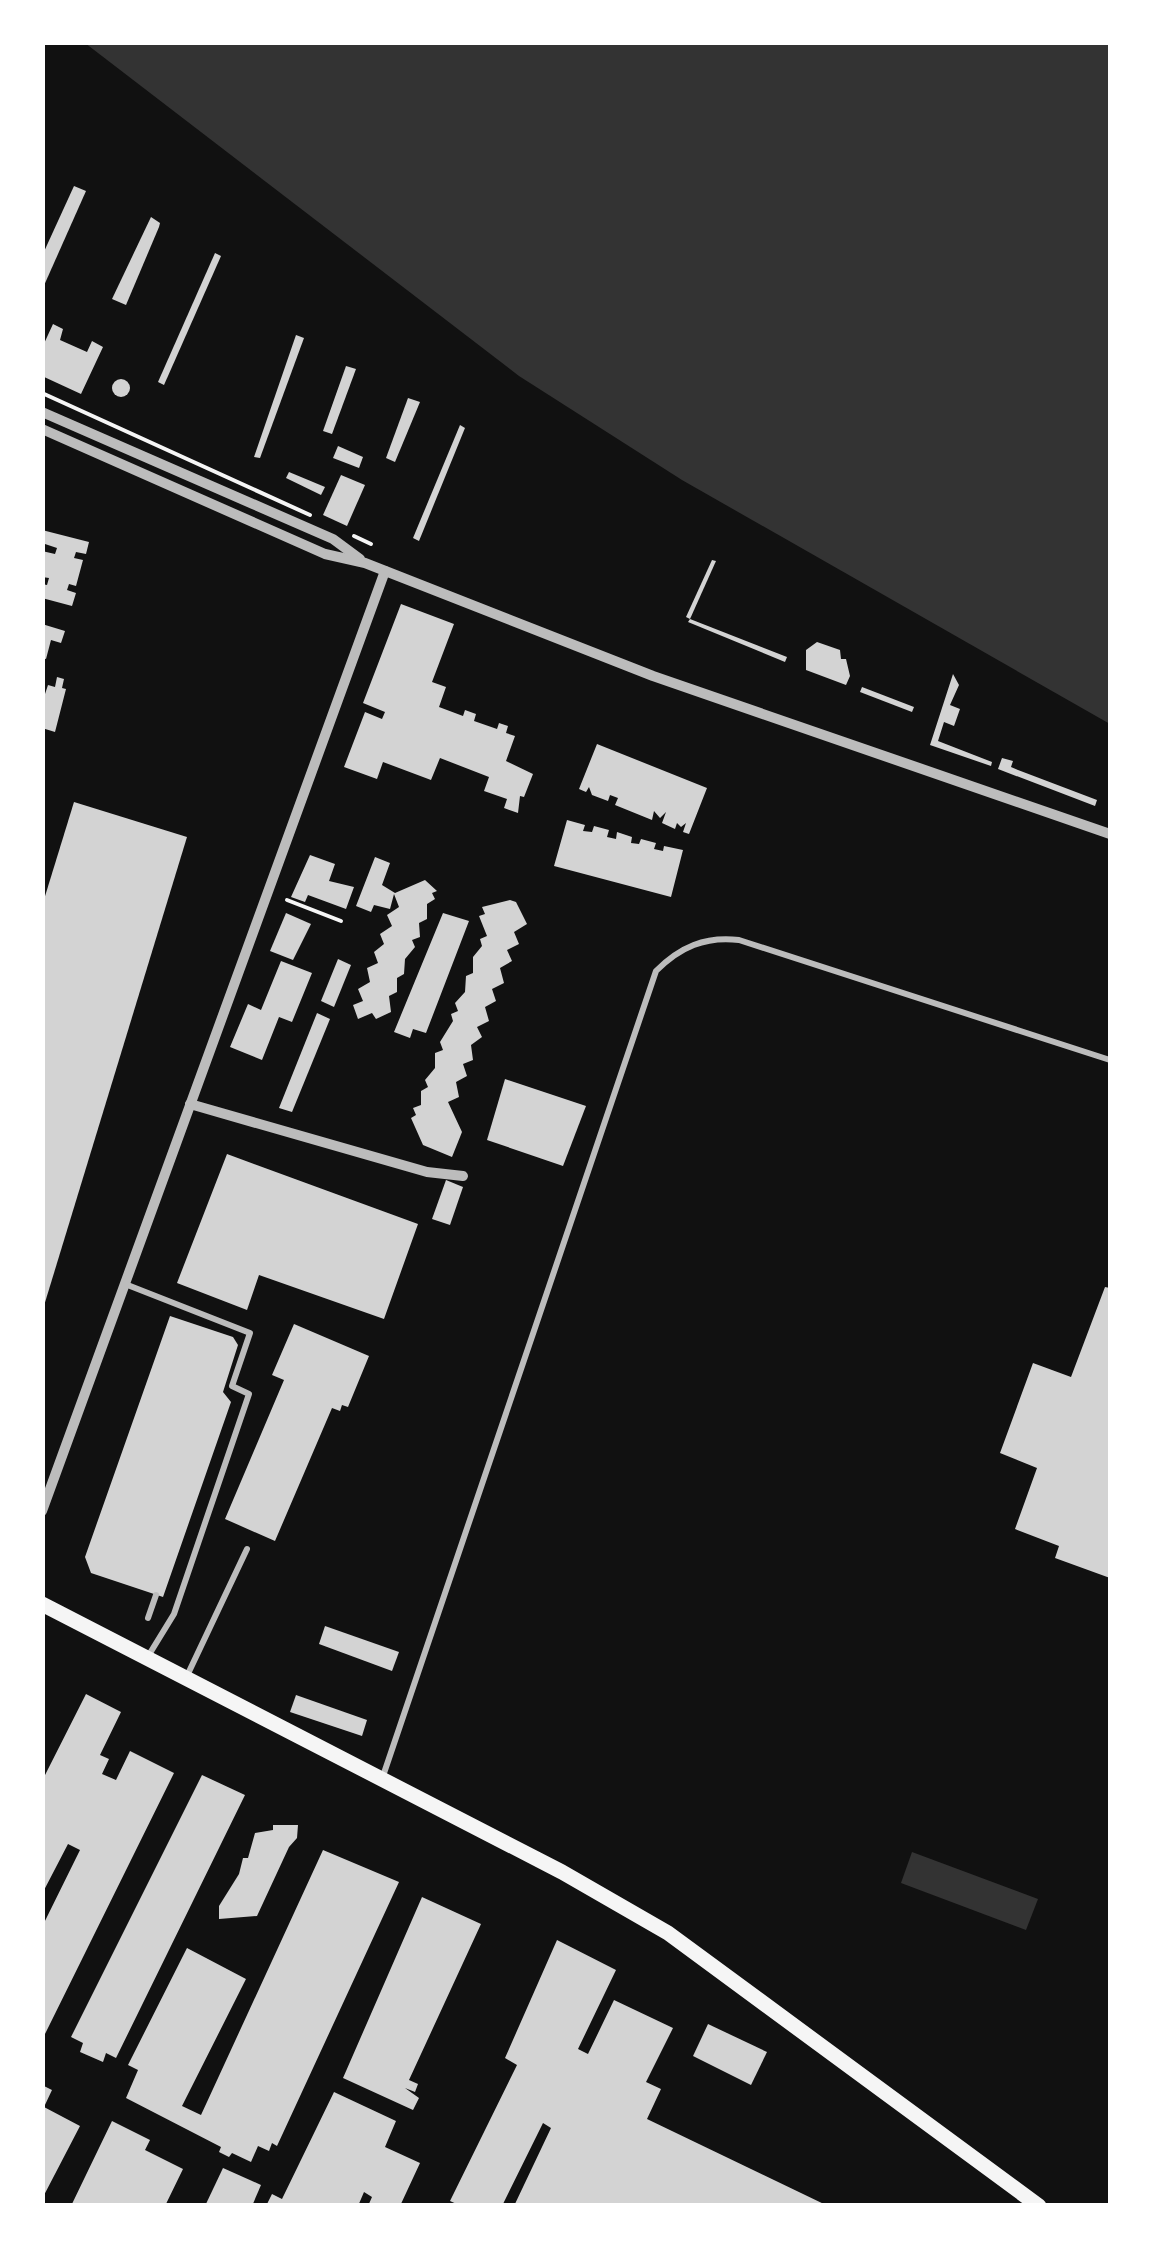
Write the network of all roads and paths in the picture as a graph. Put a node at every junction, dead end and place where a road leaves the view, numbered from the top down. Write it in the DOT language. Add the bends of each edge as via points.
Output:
graph roads {
  1 [pos="42,392"];
  2 [pos="42,412"];
  3 [pos="74,426"];
  4 [pos="42,429"];
  5 [pos="68,440"];
  6 [pos="311,517"];
  7 [pos="341,531"];
  8 [pos="371,544"];
  9 [pos="365,562"];
  10 [pos="385,571"];
  11 [pos="1110,834"];
  12 [pos="287,900"];
  13 [pos="342,921"];
  14 [pos="1110,1060"];
  15 [pos="190,1104"];
  16 [pos="462,1176"];
  17 [pos="125,1284"];
  18 [pos="42,1511"];
  19 [pos="247,1549"];
  20 [pos="156,1595"];
  21 [pos="42,1604"];
  22 [pos="148,1618"];
  23 [pos="146,1659"];
  24 [pos="185,1679"];
  25 [pos="382,1780"];
  26 [pos="1039,2206"];
  1 -- 6 [label="path"];
  2 -- 3 [label="street"];
  3 -- 5 [label="street"];
  3 -- 9 [label="street" via="333,539"];
  4 -- 5 [label="street"];
  5 -- 9 [label="street" via="326,554"];
  7 -- 8 [label="path"];
  9 -- 10 [label="street"];
  10 -- 11 [label="street" via="653,676"];
  10 -- 15 [label="street"];
  12 -- 13 [label="path"];
  14 -- 25 [label="lane" via="739,940 704,940 671,956 656,971"];
  15 -- 16 [label="street" via="427,1172"];
  15 -- 17 [label="street"];
  17 -- 18 [label="street"];
  17 -- 23 [label="lane" via="250,1333 232,1386 249,1394 174,1614"];
  19 -- 24 [label="lane"];
  20 -- 22 [label="lane"];
  21 -- 23 [label="main road"];
  23 -- 24 [label="main road"];
  24 -- 25 [label="main road"];
  25 -- 26 [label="main road" via="668,1933"];
}
